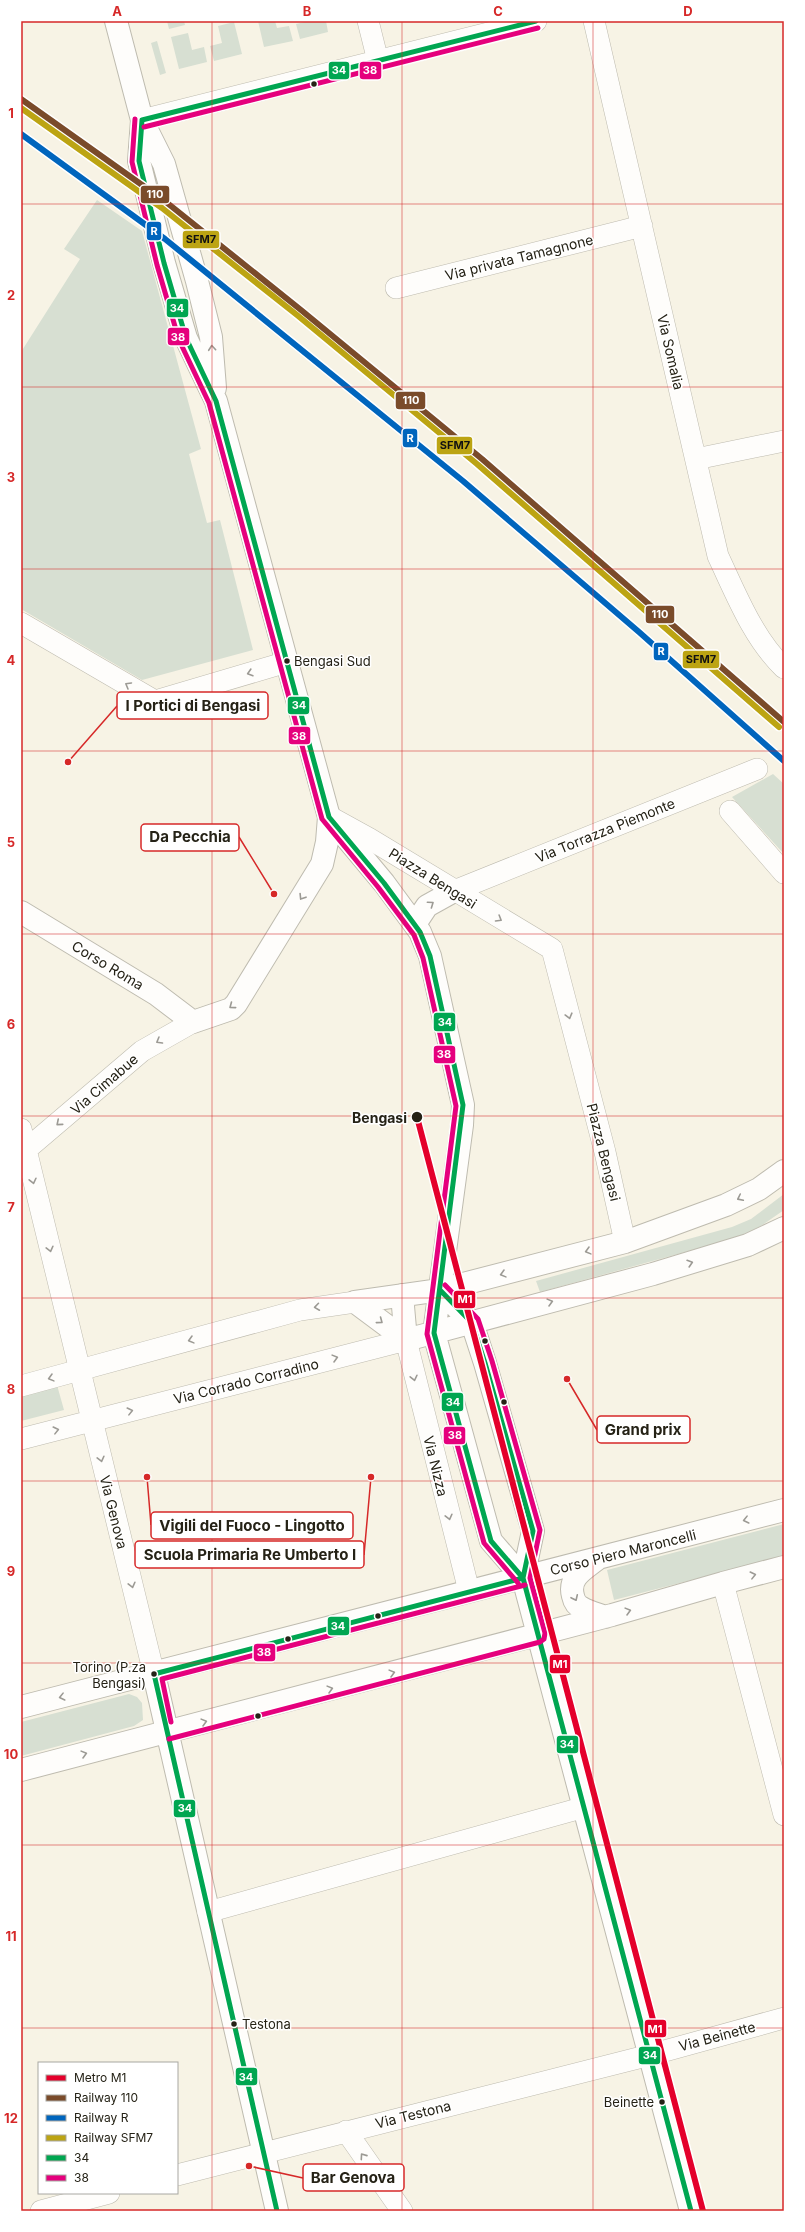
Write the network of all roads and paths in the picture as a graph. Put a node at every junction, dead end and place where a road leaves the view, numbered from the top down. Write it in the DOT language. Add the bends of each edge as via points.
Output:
graph roads {
  1 [pos="116,21"];
  2 [pos="368,21"];
  3 [pos="536,21"];
  4 [pos="594,21"];
  5 [pos="378,61"];
  6 [pos="142,120"];
  7 [pos="642,226"];
  8 [pos="396,288"];
  9 [pos="216,401"];
  10 [pos="784,441"];
  11 [pos="696,459"];
  12 [pos="21,623"];
  13 [pos="287,662"];
  14 [pos="784,668"];
  15 [pos="756,769"];
  16 [pos="730,811"];
  17 [pos="329,817"];
  18 [pos="784,873"];
  19 [pos="454,891"];
  20 [pos="21,912"];
  21 [pos="414,924"];
  22 [pos="193,1022"];
  23 [pos="21,1129"];
  24 [pos="24,1152"];
  25 [pos="784,1171"];
  26 [pos="784,1228"];
  27 [pos="625,1242"];
  28 [pos="440,1290"];
  29 [pos="402,1295"];
  30 [pos="355,1302"];
  31 [pos="472,1323"];
  32 [pos="434,1333"];
  33 [pos="406,1340"];
  34 [pos="80,1370"];
  35 [pos="21,1386"];
  36 [pos="92,1421"];
  37 [pos="21,1439"];
  38 [pos="784,1510"];
  39 [pos="598,1558"];
  40 [pos="784,1567"];
  41 [pos="523,1578"];
  42 [pos="723,1583"];
  43 [pos="469,1592"];
  44 [pos="605,1617"];
  45 [pos="538,1635"];
  46 [pos="154,1674"];
  47 [pos="21,1707"];
  48 [pos="166,1732"];
  49 [pos="21,1770"];
  50 [pos="585,1807"];
  51 [pos="784,1815"];
  52 [pos="208,1912"];
  53 [pos="784,2018"];
  54 [pos="650,2055"];
  55 [pos="346,2131"];
  56 [pos="262,2152"];
  57 [pos="178,2175"];
  58 [pos="107,2199"];
  59 [pos="41,2211"];
  60 [pos="277,2211"];
  61 [pos="402,2211"];
  62 [pos="691,2211"];
  1 -- 6 [label="main road"];
  2 -- 5 [label="street"];
  3 -- 5 [label="street"];
  4 -- 7 [label="street, Via Somalia"];
  5 -- 6 [label="street"];
  9 -- 6 [label="main road, one-way" via="211,337 197,281 164,164"];
  6 -- 9 [label="main road" via="139,160 164,263 186,338"];
  7 -- 8 [label="street, Via privata Tamagnone"];
  7 -- 11 [label="street, Via Somalia"];
  9 -- 13 [label="main road"];
  10 -- 11 [label="street"];
  11 -- 14 [label="street, Via Somalia" via="718,556 765,648"];
  13 -- 12 [label="street, one-way" via="155,700"];
  13 -- 17 [label="main road"];
  15 -- 19 [label="street, Via Torrazza Piemonte"];
  16 -- 18 [label="street"];
  17 -- 19 [label="street, Piazza Bengasi"];
  17 -- 21 [label="main road, Piazza Bengasi" via="384,883"];
  17 -- 22 [label="main road, one-way" via="322,864 236,1004"];
  21 -- 19 [label="main road, one-way" via="427,906"];
  19 -- 27 [label="street, Piazza Bengasi, one-way" via="552,949 605,1152"];
  20 -- 22 [label="main road, Corso Roma" via="156,994"];
  21 -- 28 [label="main road, Piazza Bengasi" via="430,956 462,1105 462,1125"];
  22 -- 24 [label="street, Via Cimabue, one-way" via="142,1051"];
  23 -- 24 [label="street, Via Genova"];
  24 -- 34 [label="street, Via Genova, one-way"];
  25 -- 27 [label="main road, one-way" via="759,1189 726,1205"];
  31 -- 26 [label="main road, one-way" via="653,1274 748,1245"];
  27 -- 28 [label="main road, one-way"];
  28 -- 29 [label="main road"];
  28 -- 31 [label="main road"];
  28 -- 32 [label="main road"];
  29 -- 30 [label="main road"];
  29 -- 33 [label="main road"];
  30 -- 33 [label="main road, one-way"];
  30 -- 34 [label="street, one-way" via="300,1310"];
  31 -- 32 [label="main road, Via Corrado Corradino"];
  31 -- 41 [label="main road" via="533,1531"];
  32 -- 33 [label="main road, Via Corrado Corradino"];
  32 -- 41 [label="main road" via="491,1541"];
  36 -- 33 [label="street, Via Corrado Corradino, one-way"];
  33 -- 43 [label="street, Via Nizza, one-way"];
  34 -- 35 [label="street, one-way"];
  34 -- 36 [label="street, Via Genova"];
  37 -- 36 [label="street, Via Corrado Corradino, one-way"];
  36 -- 46 [label="street, Via Genova, one-way"];
  38 -- 39 [label="main road, Corso Piero Maroncelli, one-way"];
  39 -- 41 [label="main road, Corso Piero Maroncelli"];
  39 -- 44 [label="main road, one-way" via="579,1573 572,1584 572,1592 574,1601 580,1607"];
  42 -- 40 [label="main road, one-way"];
  41 -- 43 [label="main road, Corso Piero Maroncelli"];
  41 -- 45 [label="main road"];
  44 -- 42 [label="main road, one-way"];
  42 -- 51 [label="street"];
  43 -- 46 [label="main road, Corso Piero Maroncelli"];
  44 -- 45 [label="main road"];
  48 -- 45 [label="main road, one-way"];
  45 -- 50 [label="main road"];
  46 -- 47 [label="main road, Corso Piero Maroncelli, one-way"];
  46 -- 48 [label="main road, Via Genova"];
  49 -- 48 [label="main road, one-way"];
  48 -- 52 [label="main road, Via Genova"];
  50 -- 52 [label="street"];
  50 -- 54 [label="main road"];
  52 -- 56 [label="main road, Via Genova"];
  53 -- 54 [label="street, Via Beinette"];
  54 -- 55 [label="street, Via Testona"];
  54 -- 62 [label="main road"];
  55 -- 56 [label="street, Via Testona"];
  61 -- 55 [label="street, one-way"];
  56 -- 57 [label="street, Via Testona"];
  56 -- 60 [label="main road, Via Genova"];
  58 -- 59 [label="street"];
}
